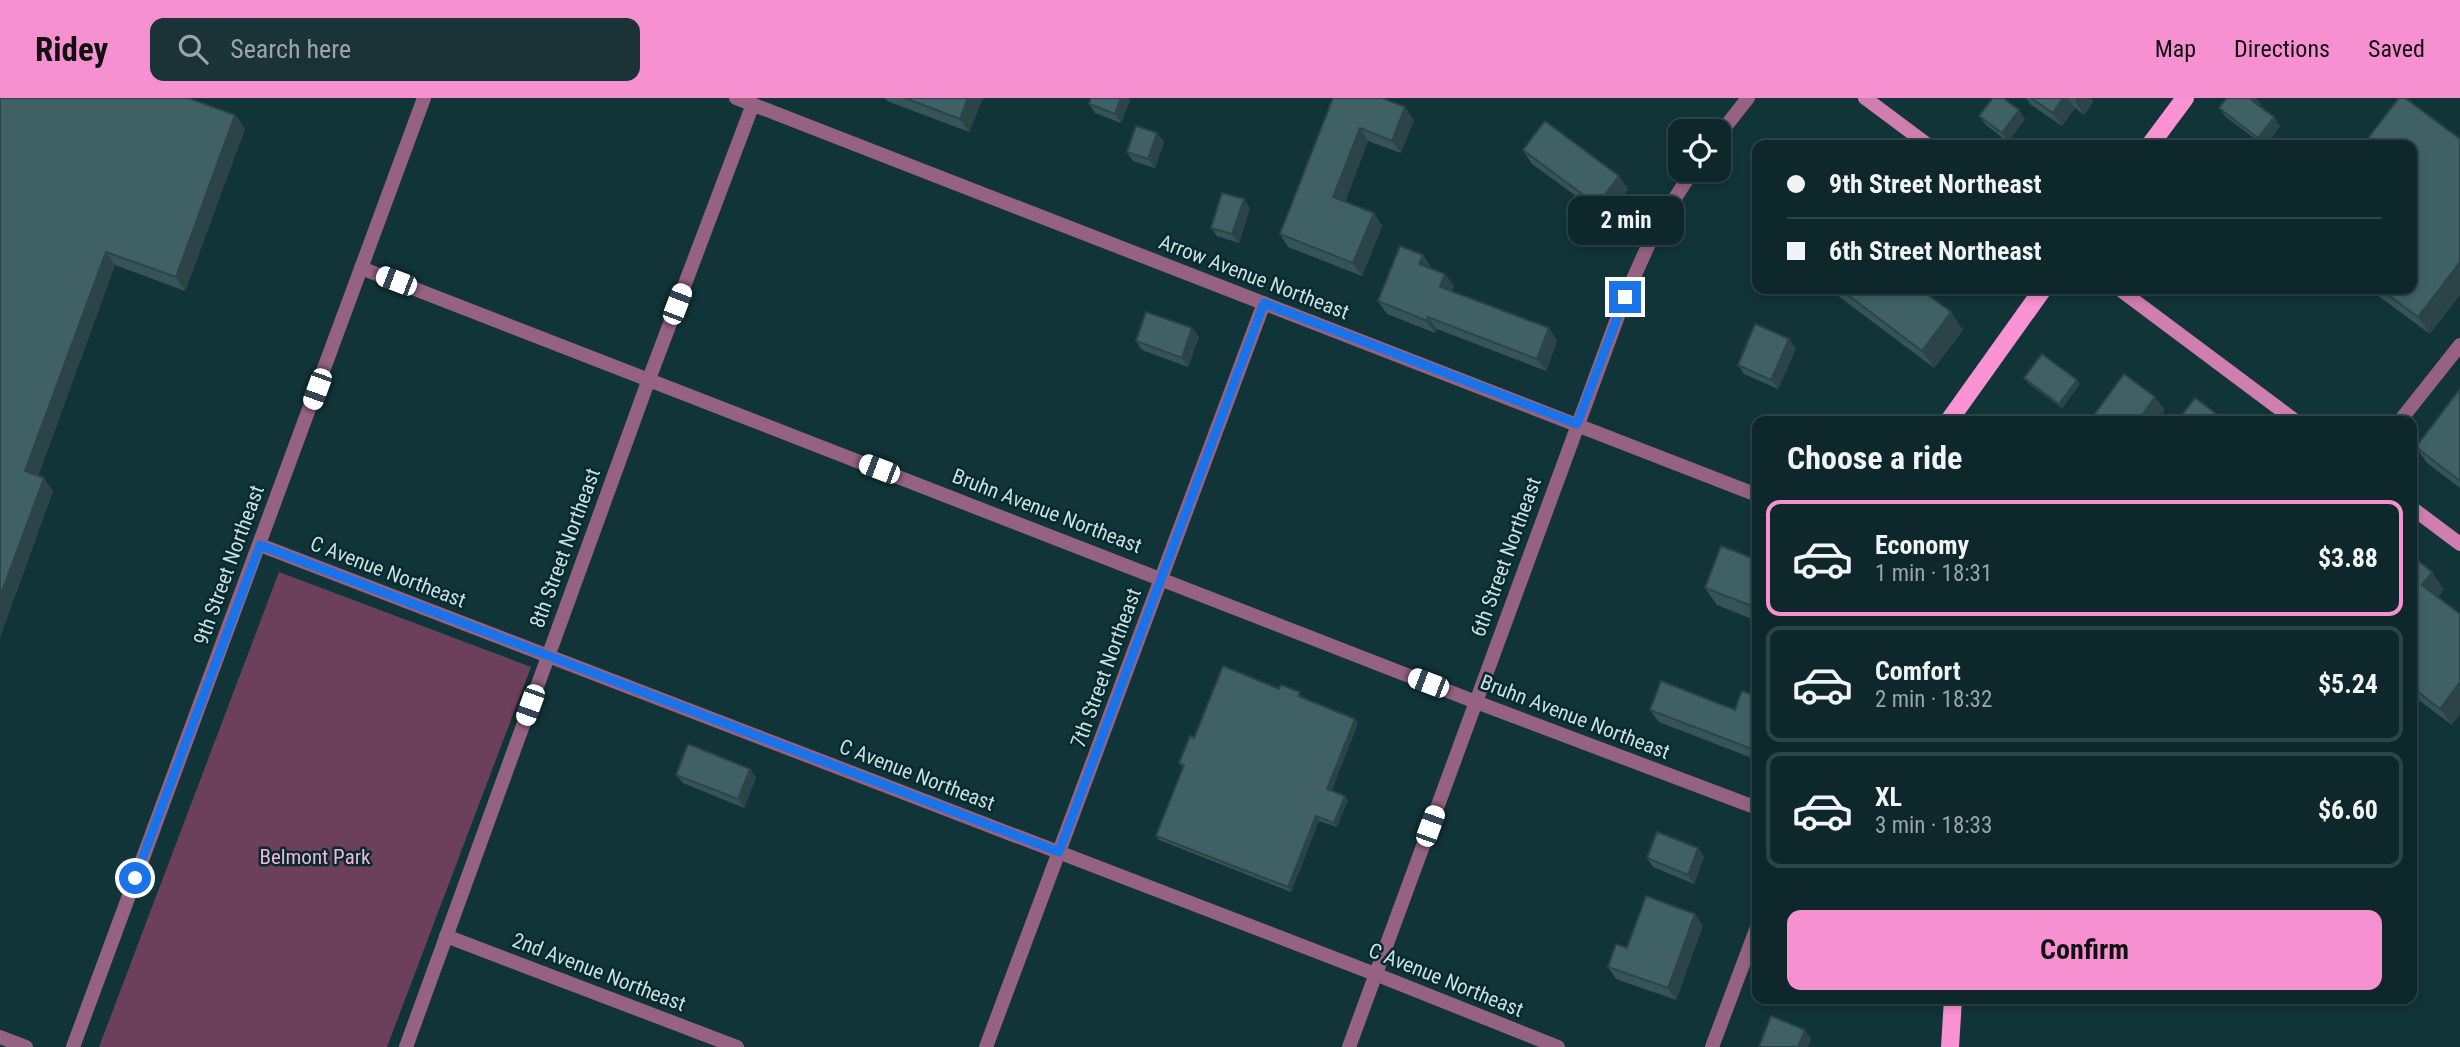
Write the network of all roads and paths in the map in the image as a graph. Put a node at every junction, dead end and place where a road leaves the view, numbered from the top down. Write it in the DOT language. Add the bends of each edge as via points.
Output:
graph roads {
  1 [pos="424,98"];
  2 [pos="736,98"];
  3 [pos="1748,98"];
  4 [pos="1865,98"];
  5 [pos="2185,98"];
  6 [pos="752,104"];
  7 [pos="1731,120"];
  8 [pos="1921,140"];
  9 [pos="2154,140"];
  10 [pos="1685,182"];
  11 [pos="361,268"];
  12 [pos="2039,294"];
  13 [pos="2126,294"];
  14 [pos="1264,303"];
  15 [pos="2460,345"];
  16 [pos="649,379"];
  17 [pos="1952,416"];
  18 [pos="2289,416"];
  19 [pos="2404,416"];
  20 [pos="1577,424"];
  21 [pos="1752,493"];
  22 [pos="2417,512"];
  23 [pos="2460,544"];
  24 [pos="260,545"];
  25 [pos="1161,578"];
  26 [pos="548,656"];
  27 [pos="1476,702"];
  28 [pos="1752,806"];
  29 [pos="1059,852"];
  30 [pos="446,936"];
  31 [pos="1752,940"];
  32 [pos="1376,974"];
  33 [pos="1952,1004"];
  34 [pos="0,1037"];
  35 [pos="26,1047"];
  36 [pos="73,1047"];
  37 [pos="406,1047"];
  38 [pos="737,1047"];
  39 [pos="986,1047"];
  40 [pos="1349,1047"];
  41 [pos="1558,1047"];
  42 [pos="1712,1047"];
  43 [pos="1950,1047"];
  1 -- 11 [label="street, 9th Street Northeast"];
  2 -- 6 [label="street, Arrow Avenue Northeast"];
  3 -- 7 [label="street"];
  4 -- 8 [label="main road"];
  5 -- 9 [label="main road"];
  6 -- 14 [label="street, Arrow Avenue Northeast"];
  6 -- 16 [label="street, 8th Street Northeast"];
  10 -- 20 [label="street, 6th Street Northeast" via="1639,264"];
  11 -- 16 [label="street, Bruhn Avenue Northeast"];
  11 -- 24 [label="street, 9th Street Northeast"];
  12 -- 17 [label="main road"];
  13 -- 18 [label="main road"];
  14 -- 20 [label="street, Arrow Avenue Northeast"];
  14 -- 25 [label="street, 7th Street Northeast"];
  15 -- 19 [label="street"];
  16 -- 25 [label="street, Bruhn Avenue Northeast"];
  16 -- 26 [label="street, 8th Street Northeast"];
  20 -- 21 [label="street, Arrow Avenue Northeast"];
  20 -- 27 [label="street, 6th Street Northeast"];
  22 -- 23 [label="main road"];
  24 -- 26 [label="street, C Avenue Northeast"];
  24 -- 36 [label="street, 9th Street Northeast"];
  25 -- 27 [label="street, Bruhn Avenue Northeast"];
  25 -- 29 [label="street, 7th Street Northeast"];
  26 -- 29 [label="street, C Avenue Northeast"];
  26 -- 30 [label="street, 8th Street Northeast"];
  27 -- 28 [label="street, Bruhn Avenue Northeast"];
  27 -- 32 [label="street, 6th Street Northeast"];
  29 -- 32 [label="street, C Avenue Northeast"];
  29 -- 39 [label="street, 7th Street Northeast"];
  30 -- 37 [label="street, 8th Street Northeast"];
  30 -- 38 [label="street, 2nd Avenue Northeast"];
  31 -- 42 [label="street"];
  32 -- 40 [label="street, 6th Street Northeast"];
  32 -- 41 [label="street, C Avenue Northeast"];
  33 -- 43 [label="main road"];
  34 -- 35 [label="street"];
}
